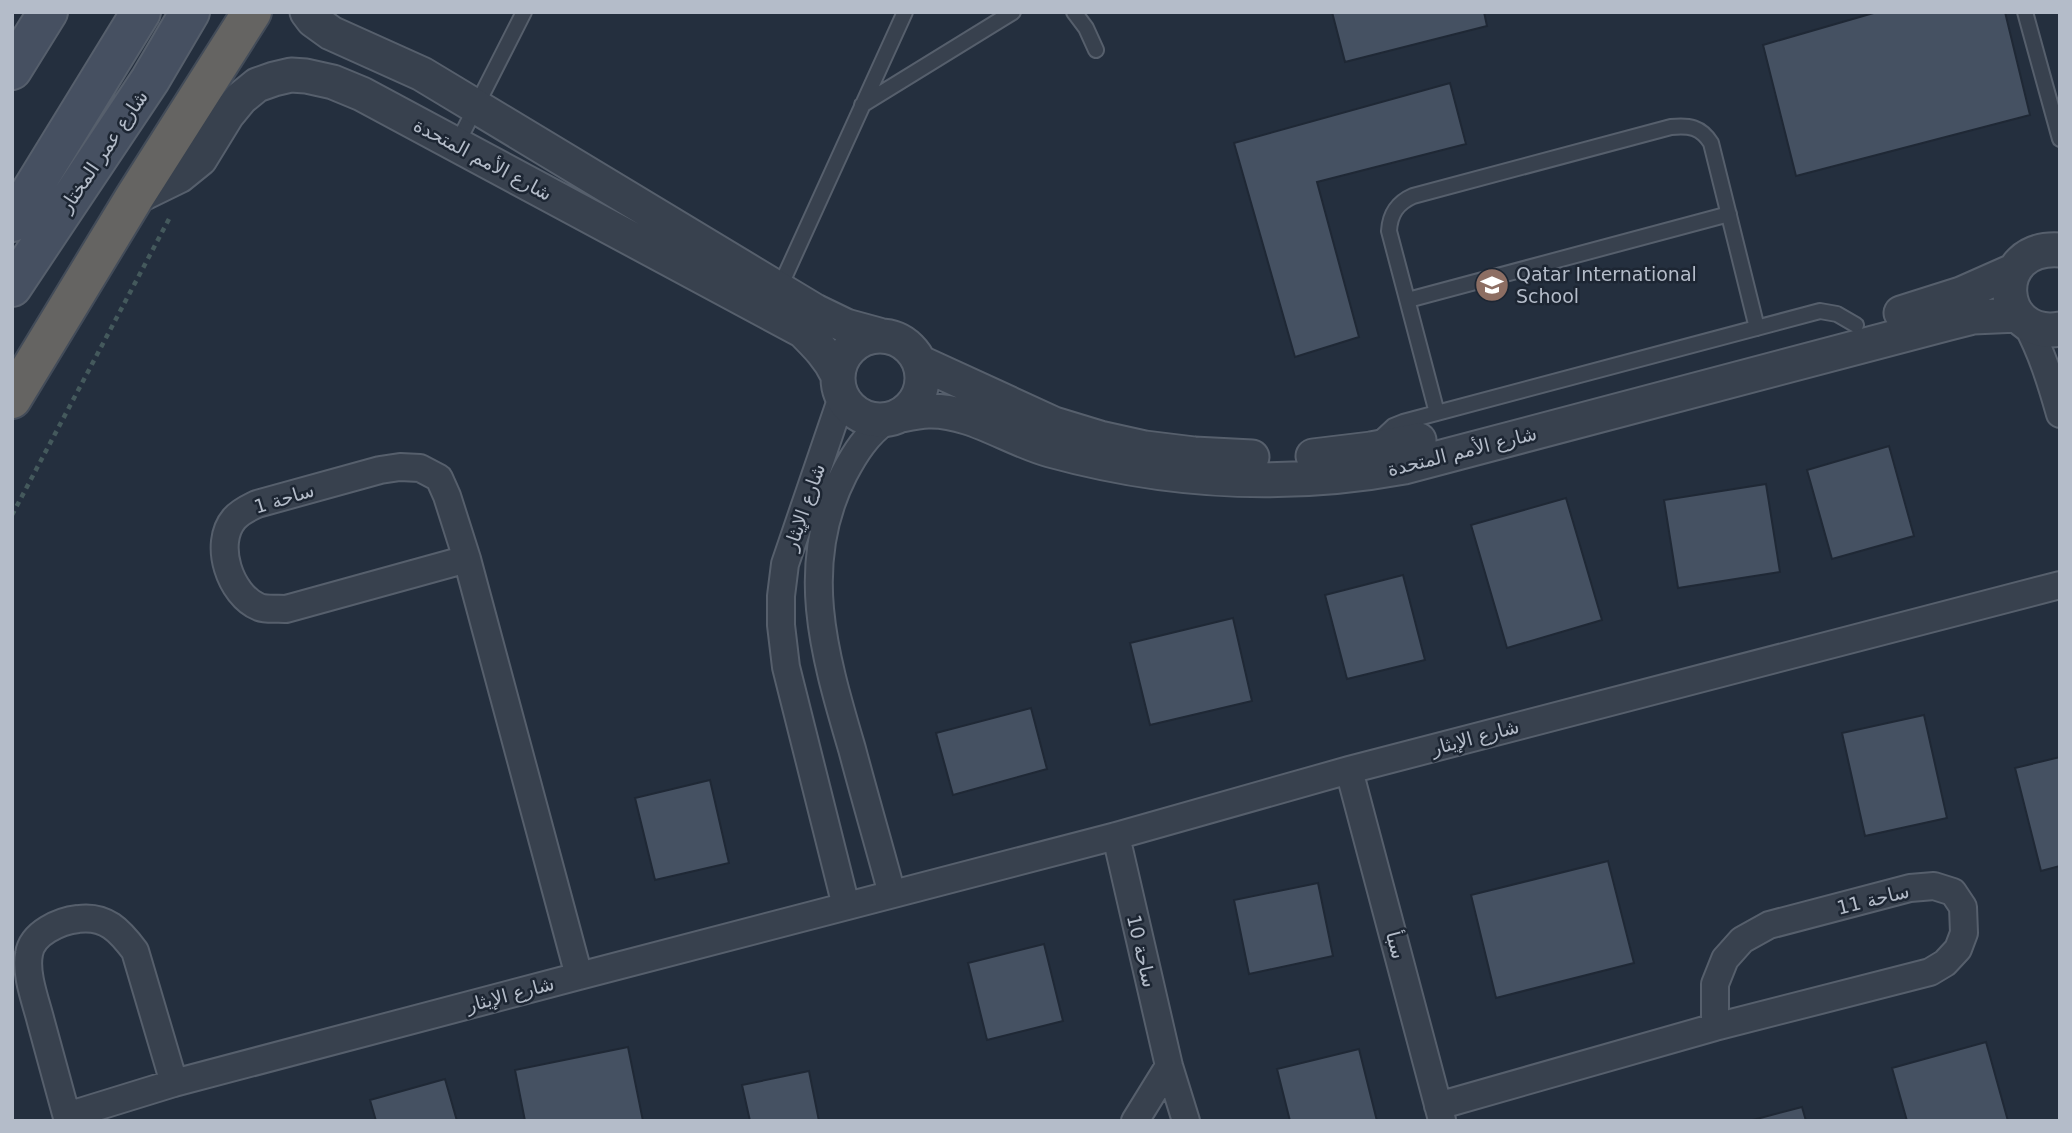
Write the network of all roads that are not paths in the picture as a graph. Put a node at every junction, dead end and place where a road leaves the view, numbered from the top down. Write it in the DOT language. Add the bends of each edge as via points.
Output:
graph roads {
  1 [pos="48,12"];
  2 [pos="141,12"];
  3 [pos="190,12"];
  4 [pos="253,12"];
  5 [pos="307,12"];
  6 [pos="524,12"];
  7 [pos="905,12"];
  8 [pos="1013,12"];
  9 [pos="1074,12"];
  10 [pos="2025,12"];
  11 [pos="1096,50"];
  12 [pos="12,70"];
  13 [pos="862,105"];
  14 [pos="476,107"];
  15 [pos="2060,139"];
  16 [pos="457,144"];
  17 [pos="134,198"];
  18 [pos="1729,214"];
  19 [pos="12,222"];
  20 [pos="2060,250"];
  21 [pos="2013,271"];
  22 [pos="12,287"];
  23 [pos="778,290"];
  24 [pos="1408,300"];
  25 [pos="2022,319"];
  26 [pos="1856,325"];
  27 [pos="1757,328"];
  28 [pos="2060,329"];
  29 [pos="879,335"];
  30 [pos="919,362"];
  31 [pos="839,386"];
  32 [pos="12,399"];
  33 [pos="1437,413"];
  34 [pos="2060,414"];
  35 [pos="895,417"];
  36 [pos="1371,449"];
  37 [pos="467,559"];
  38 [pos="2060,585"];
  39 [pos="1349,770"];
  40 [pos="1116,836"];
  41 [pos="892,894"];
  42 [pos="846,906"];
  43 [pos="579,976"];
  44 [pos="1715,1027"];
  45 [pos="1169,1066"];
  46 [pos="174,1083"];
  47 [pos="1440,1113"];
  48 [pos="67,1118"];
  49 [pos="1135,1121"];
  50 [pos="1186,1121"];
  1 -- 12 [label="main road"];
  2 -- 19 [label="main road"];
  3 -- 22 [label="main road, شارع عمر المختار"];
  4 -- 17 [label="highway"];
  5 -- 14 [label="street, شارع الأمم المتحدة" via="331,33 422,74"];
  6 -- 14 [label="lane"];
  7 -- 13 [label="lane"];
  8 -- 13 [label="lane"];
  9 -- 11 [label="lane"];
  10 -- 15 [label="lane"];
  13 -- 23 [label="lane"];
  14 -- 16 [label="lane"];
  14 -- 23 [label="street, شارع الأمم المتحدة"];
  16 -- 17 [label="street, شارع الأمم المتحدة" via="333,82 290,75 257,85 227,115 200,159 179,176"];
  16 -- 31 [label="street, شارع الأمم المتحدة" via="803,331 825,354"];
  17 -- 32 [label="highway"];
  18 -- 24 [label="lane"];
  18 -- 24 [label="lane" via="1706,135 1690,126 1658,131 1405,200 1393,213 1389,231"];
  18 -- 27 [label="lane"];
  20 -- 21 [label="street, شارع الأمم المتحدة" via="2033,253"];
  21 -- 25 [label="street" via="2009,294"];
  21 -- 26 [label="street, شارع الأمم المتحدة" via="1933,304"];
  23 -- 29 [label="street, شارع الأمم المتحدة" via="846,326"];
  24 -- 33 [label="lane"];
  25 -- 28 [label="street, شارع الأمم المتحدة" via="2046,331"];
  25 -- 34 [label="street" via="2050,376"];
  25 -- 35 [label="street, شارع الأمم المتحدة" via="1973,317 1404,467 1341,476 1212,479 1138,471 1048,449 959,415 930,411"];
  26 -- 27 [label="lane" via="1838,314 1820,312"];
  26 -- 36 [label="street, شارع الأمم المتحدة"];
  27 -- 33 [label="lane"];
  29 -- 30 [label="street" via="903,342"];
  29 -- 31 [label="street" via="847,350 841,360"];
  30 -- 35 [label="street" via="922,386 918,397"];
  30 -- 36 [label="street, شارع الأمم المتحدة" via="1054,424 1145,448 1261,457"];
  31 -- 35 [label="street" via="856,414 876,421"];
  31 -- 42 [label="street, شارع الإيثار" via="785,564 781,615 786,667"];
  33 -- 36 [label="lane" via="1393,426"];
  35 -- 41 [label="street, شارع الإيثار" via="872,431 840,483 831,503 818,572 825,651"];
  37 -- 37 [label="street, ساحة 1" via="439,478 420,468 380,470 257,505 234,519 225,543 234,586 261,608 286,609"];
  37 -- 43 [label="street, ساحة 1"];
  38 -- 39 [label="street, شارع الإيثار"];
  39 -- 40 [label="street, شارع الإيثار"];
  39 -- 47 [label="street, سبأ"];
  40 -- 41 [label="street, شارع الإيثار"];
  40 -- 45 [label="street, ساحة 10"];
  41 -- 42 [label="street, شارع الإيثار"];
  42 -- 43 [label="street, شارع الإيثار"];
  43 -- 46 [label="street, شارع الإيثار"];
  44 -- 44 [label="street, ساحة 11" via="1930,972 1958,949 1964,933 1964,907 1953,892 1934,886 1910,888 1769,925 1742,940 1725,959 1715,985"];
  44 -- 47 [label="street, ساحة 11"];
  45 -- 49 [label="street"];
  45 -- 50 [label="street, ساحة 10"];
  46 -- 48 [label="street, شارع الإيثار"];
  46 -- 48 [label="street, شارع الإيثار" via="135,951 122,933 103,920 55,925 35,938 29,953 30,982"];
}
